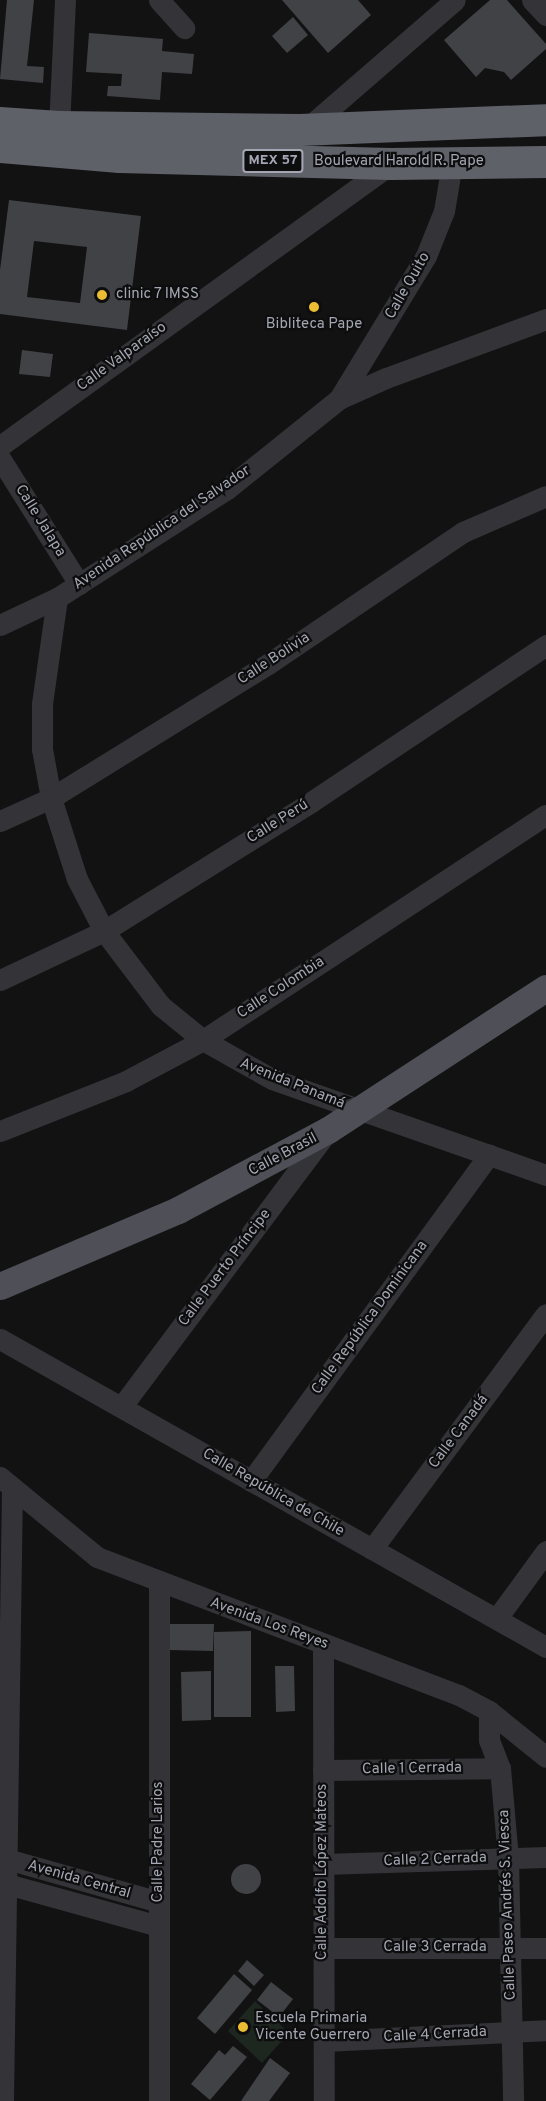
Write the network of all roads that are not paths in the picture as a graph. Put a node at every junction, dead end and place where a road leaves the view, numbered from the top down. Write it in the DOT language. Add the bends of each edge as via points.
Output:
graph roads {
  1 [pos="65,0"];
  2 [pos="159,0"];
  3 [pos="455,0"];
  4 [pos="532,0"];
  5 [pos="546,15"];
  6 [pos="184,28"];
  7 [pos="0,113"];
  8 [pos="546,120"];
  9 [pos="0,123"];
  10 [pos="304,130"];
  11 [pos="61,140"];
  12 [pos="0,147"];
  13 [pos="546,162"];
  14 [pos="0,164"];
  15 [pos="391,164"];
  16 [pos="452,164"];
  17 [pos="546,319"];
  18 [pos="339,399"];
  19 [pos="0,446"];
  20 [pos="0,458"];
  21 [pos="546,496"];
  22 [pos="79,584"];
  23 [pos="57,598"];
  24 [pos="0,625"];
  25 [pos="546,645"];
  26 [pos="51,798"];
  27 [pos="546,815"];
  28 [pos="0,821"];
  29 [pos="104,931"];
  30 [pos="0,980"];
  31 [pos="546,988"];
  32 [pos="202,1040"];
  33 [pos="361,1112"];
  34 [pos="328,1130"];
  35 [pos="0,1131"];
  36 [pos="489,1155"];
  37 [pos="546,1156"];
  38 [pos="537,1172"];
  39 [pos="0,1286"];
  40 [pos="546,1314"];
  41 [pos="0,1339"];
  42 [pos="122,1406"];
  43 [pos="251,1480"];
  44 [pos="6,1482"];
  45 [pos="372,1549"];
  46 [pos="546,1551"];
  47 [pos="159,1583"];
  48 [pos="497,1618"];
  49 [pos="323,1644"];
  50 [pos="546,1647"];
  51 [pos="489,1711"];
  52 [pos="546,1757"];
  53 [pos="500,1768"];
  54 [pos="323,1770"];
  55 [pos="508,1857"];
  56 [pos="546,1857"];
  57 [pos="4,1858"];
  58 [pos="323,1864"];
  59 [pos="3,1883"];
  60 [pos="159,1902"];
  61 [pos="159,1926"];
  62 [pos="323,1948"];
  63 [pos="511,1948"];
  64 [pos="546,1948"];
  65 [pos="546,2030"];
  66 [pos="512,2031"];
  67 [pos="324,2041"];
  68 [pos="3,2101"];
  69 [pos="159,2101"];
  70 [pos="324,2101"];
  71 [pos="513,2101"];
  1 -- 11 [label="street"];
  2 -- 6 [label="street"];
  3 -- 10 [label="street"];
  4 -- 5 [label="street"];
  7 -- 11 [label="street"];
  8 -- 10 [label="highway, Boulevard Harold R. Pape / MEX 57"];
  9 -- 11 [label="highway, Boulevard Harold R. Pape / MEX 57"];
  10 -- 11 [label="highway, Boulevard Harold R. Pape / MEX 57"];
  11 -- 12 [label="highway, Boulevard Harold R. Pape / MEX 57"];
  11 -- 14 [label="street"];
  11 -- 15 [label="highway, Boulevard Harold R. Pape / MEX 57"];
  13 -- 16 [label="highway, Boulevard Harold R. Pape / MEX 57"];
  15 -- 16 [label="highway, Boulevard Harold R. Pape / MEX 57"];
  15 -- 19 [label="street, Calle Valparaíso"];
  16 -- 18 [label="street, Calle Quito" via="444,211 426,256"];
  17 -- 18 [label="street, Avenida República del Salvador"];
  18 -- 22 [label="street, Avenida República del Salvador" via="227,489"];
  20 -- 22 [label="street, Calle Jalapa"];
  21 -- 26 [label="street, Calle Bolivia" via="462,532 268,664"];
  22 -- 23 [label="street, Avenida República del Salvador"];
  23 -- 24 [label="street, Avenida República del Salvador"];
  23 -- 26 [label="street, Avenida Panamá" via="42,703 42,749"];
  25 -- 29 [label="street, Calle Perú" via="310,802"];
  26 -- 28 [label="street, Calle Bolivia"];
  26 -- 29 [label="street, Avenida Panamá" via="77,879"];
  27 -- 32 [label="street, Calle Colombia"];
  29 -- 30 [label="street, Calle Perú"];
  29 -- 32 [label="street, Avenida Panamá" via="161,1006"];
  31 -- 33 [label="main road, Calle Brasil"];
  32 -- 33 [label="street, Avenida Panamá" via="272,1079"];
  32 -- 35 [label="street, Calle Colombia" via="126,1081"];
  33 -- 34 [label="main road, Calle Brasil"];
  33 -- 36 [label="street, Avenida Panamá"];
  34 -- 39 [label="main road, Calle Brasil" via="178,1210"];
  34 -- 42 [label="street, Calle Puerto Príncipe"];
  36 -- 38 [label="street, Avenida Panamá"];
  36 -- 43 [label="street, Calle República Dominicana"];
  37 -- 38 [label="street"];
  40 -- 45 [label="street, Calle Canadá"];
  41 -- 42 [label="street, Calle República de Chile"];
  42 -- 43 [label="street, Calle República de Chile"];
  43 -- 45 [label="street, Calle República de Chile"];
  44 -- 47 [label="street, Avenida Los Reyes" via="82,1548"];
  44 -- 57 [label="street"];
  45 -- 48 [label="street, Calle República de Chile"];
  46 -- 48 [label="street"];
  47 -- 49 [label="street, Avenida Los Reyes"];
  47 -- 60 [label="street, Calle Padre Larios"];
  48 -- 50 [label="street, Calle República de Chile"];
  49 -- 51 [label="street, Avenida Los Reyes" via="459,1695"];
  49 -- 54 [label="street, Calle Adolfo López Mateos"];
  51 -- 52 [label="street, Avenida Los Reyes"];
  51 -- 53 [label="street, Calle Paseo Andrés S. Viesca" via="489,1740"];
  53 -- 54 [label="street, Calle 1 Cerrada"];
  53 -- 55 [label="street, Calle Paseo Andrés S. Viesca"];
  54 -- 58 [label="street, Calle Adolfo López Mateos"];
  55 -- 56 [label="street, Calle 2 Cerrada"];
  55 -- 58 [label="street, Calle 2 Cerrada"];
  55 -- 63 [label="street, Calle Paseo Andrés S. Viesca"];
  57 -- 59 [label="street"];
  57 -- 60 [label="street, Avenida Central"];
  58 -- 62 [label="street, Calle Adolfo López Mateos"];
  59 -- 61 [label="street, Avenida Central"];
  59 -- 68 [label="street"];
  60 -- 61 [label="street, Calle Padre Larios"];
  61 -- 69 [label="street, Calle Padre Larios"];
  62 -- 63 [label="street, Calle 3 Cerrada"];
  62 -- 67 [label="street, Calle Adolfo López Mateos"];
  63 -- 64 [label="street, Calle 3 Cerrada"];
  63 -- 66 [label="street, Calle Paseo Andrés S. Viesca"];
  65 -- 66 [label="street, Calle 4 Cerrada"];
  66 -- 67 [label="street, Calle 4 Cerrada"];
  66 -- 71 [label="street, Calle Paseo Andrés S. Viesca"];
  67 -- 70 [label="street, Calle Adolfo López Mateos"];
}
